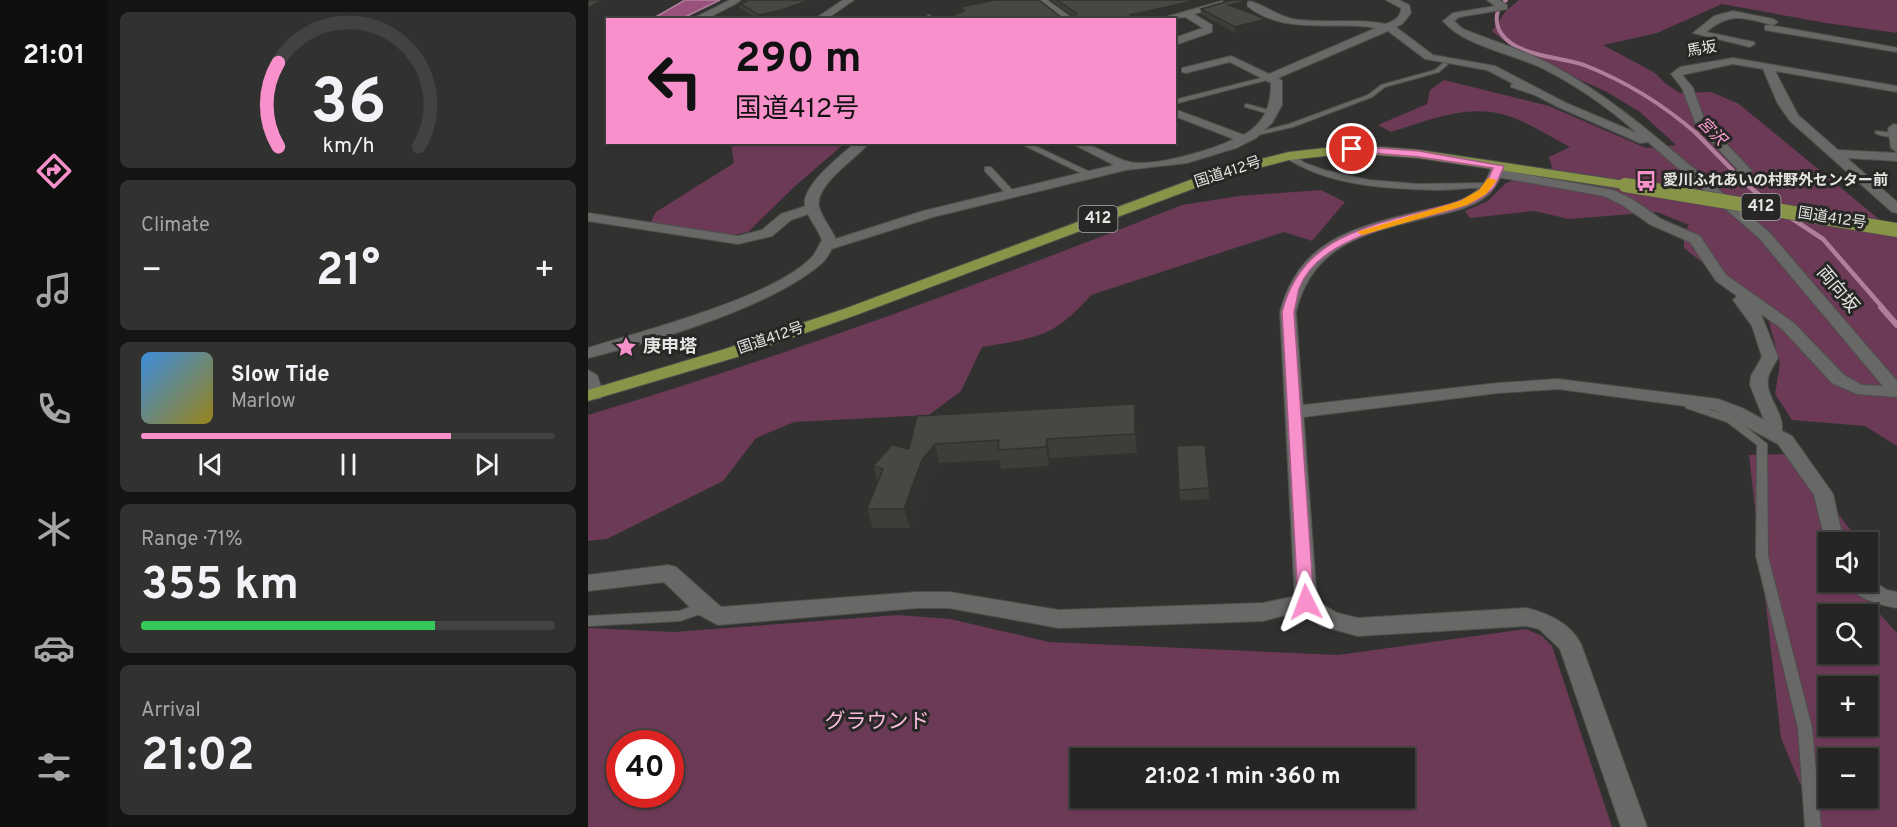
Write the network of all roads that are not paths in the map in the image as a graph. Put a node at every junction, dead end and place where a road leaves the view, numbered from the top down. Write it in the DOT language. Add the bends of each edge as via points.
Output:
graph roads {
  1 [pos="738,0"];
  2 [pos="849,0"];
  3 [pos="1041,0"];
  4 [pos="1237,0"];
  5 [pos="1246,0"];
  6 [pos="1391,0"];
  7 [pos="1492,0"];
  8 [pos="1186,13"];
  9 [pos="700,18"];
  10 [pos="821,18"];
  11 [pos="1067,18"];
  12 [pos="1167,18"];
  13 [pos="1774,23"];
  14 [pos="1390,28"];
  15 [pos="1176,41"];
  16 [pos="1750,44"];
  17 [pos="1893,50"];
  18 [pos="1752,62"];
  19 [pos="1445,64"];
  20 [pos="1767,66"];
  21 [pos="1843,68"];
  22 [pos="1185,70"];
  23 [pos="1269,78"];
  24 [pos="1843,81"];
  25 [pos="1513,86"];
  26 [pos="1897,89"];
  27 [pos="1538,94"];
  28 [pos="1176,101"];
  29 [pos="1247,106"];
  30 [pos="1176,113"];
  31 [pos="1273,113"];
  32 [pos="1894,131"];
  33 [pos="1258,133"];
  34 [pos="1879,133"];
  35 [pos="1244,139"];
  36 [pos="1654,143"];
  37 [pos="862,144"];
  38 [pos="1024,144"];
  39 [pos="1079,144"];
  40 [pos="1835,154"];
  41 [pos="1289,156"];
  42 [pos="1897,156"];
  43 [pos="1126,166"];
  44 [pos="988,169"];
  45 [pos="1092,175"];
  46 [pos="1494,175"];
  47 [pos="1701,181"];
  48 [pos="1012,195"];
  49 [pos="812,208"];
  50 [pos="1897,209"];
  51 [pos="588,217"];
  52 [pos="1897,230"];
  53 [pos="828,246"];
  54 [pos="1721,278"];
  55 [pos="588,353"];
  56 [pos="588,375"];
  57 [pos="1897,392"];
  58 [pos="592,395"];
  59 [pos="1687,400"];
  60 [pos="1294,412"];
  61 [pos="1773,433"];
  62 [pos="1832,532"];
  63 [pos="588,583"];
  64 [pos="1874,592"];
  65 [pos="1896,600"];
  66 [pos="1306,602"];
  67 [pos="700,608"];
  68 [pos="588,621"];
  69 [pos="1634,827"];
  70 [pos="1813,827"];
  1 -- 9 [label="street"];
  2 -- 10 [label="street"];
  3 -- 11 [label="street"];
  4 -- 8 [label="street"];
  5 -- 14 [label="street" via="1285,22 1362,21"];
  6 -- 14 [label="street" via="1407,10"];
  7 -- 36 [label="street" via="1504,7 1456,15 1448,21 1459,31 1546,66 1581,86"];
  8 -- 12 [label="street"];
  8 -- 15 [label="street" via="1208,30"];
  13 -- 16 [label="street"];
  13 -- 16 [label="street" via="1731,13 1718,15 1698,33"];
  13 -- 17 [label="street" via="1831,42"];
  14 -- 19 [label="street" via="1403,34 1418,53"];
  14 -- 23 [label="street"];
  16 -- 18 [label="street" via="1745,48"];
  18 -- 20 [label="street"];
  18 -- 47 [label="street, 馬坂" via="1726,61 1676,74 1687,88 1700,122 1746,171"];
  19 -- 27 [label="street" via="1487,66"];
  19 -- 33 [label="lane" via="1437,71 1383,86 1370,96 1291,126"];
  20 -- 24 [label="street"];
  20 -- 40 [label="street" via="1794,118"];
  21 -- 24 [label="street"];
  22 -- 23 [label="street" via="1231,59"];
  23 -- 28 [label="lane"];
  23 -- 31 [label="street" via="1276,81"];
  24 -- 26 [label="street"];
  25 -- 27 [label="lane"];
  27 -- 36 [label="street"];
  29 -- 31 [label="lane"];
  30 -- 35 [label="street"];
  31 -- 33 [label="street"];
  32 -- 34 [label="lane"];
  32 -- 42 [label="street"];
  33 -- 35 [label="street"];
  35 -- 43 [label="street" via="1185,161"];
  36 -- 47 [label="street, 両向坂"];
  37 -- 49 [label="street" via="815,189 810,199"];
  38 -- 45 [label="lane"];
  39 -- 43 [label="street"];
  40 -- 42 [label="street"];
  40 -- 50 [label="street"];
  41 -- 46 [label="highway, 国道412号 / 412" via="1338,149 1391,151"];
  41 -- 46 [label="lane" via="1307,169 1338,177 1418,185"];
  41 -- 58 [label="highway, 国道412号 / 412" via="1222,173 731,353"];
  43 -- 45 [label="street"];
  44 -- 48 [label="lane"];
  45 -- 48 [label="street"];
  46 -- 52 [label="highway, 国道412号 / 412, bridge" via="1625,185"];
  46 -- 54 [label="street" via="1608,193 1656,222 1695,239"];
  46 -- 60 [label="street" via="1463,203 1354,235 1311,263 1289,300"];
  47 -- 57 [label="street, 両向坂" via="1764,235"];
  48 -- 53 [label="street" via="928,214"];
  49 -- 51 [label="street" via="786,217 767,233 738,240"];
  49 -- 53 [label="street" via="826,230"];
  53 -- 55 [label="street" via="803,271 747,301"];
  54 -- 57 [label="street" via="1788,326 1846,385 1873,392"];
  54 -- 61 [label="street" via="1752,311 1764,335 1770,357 1759,375 1759,385 1775,420"];
  56 -- 58 [label="street"];
  59 -- 60 [label="street" via="1558,384"];
  59 -- 61 [label="street" via="1736,412"];
  59 -- 70 [label="lane" via="1690,406 1731,420 1762,444 1762,556 1805,728"];
  60 -- 66 [label="street"];
  61 -- 62 [label="street" via="1785,440 1823,494"];
  63 -- 67 [label="street" via="668,573 685,586"];
  64 -- 65 [label="street"];
  66 -- 67 [label="street" via="1263,612 1059,619 949,600 718,616"];
  66 -- 69 [label="street" via="1326,618 1358,627 1501,616 1527,617 1556,628 1577,660"];
  67 -- 68 [label="lane" via="680,616"];
}
